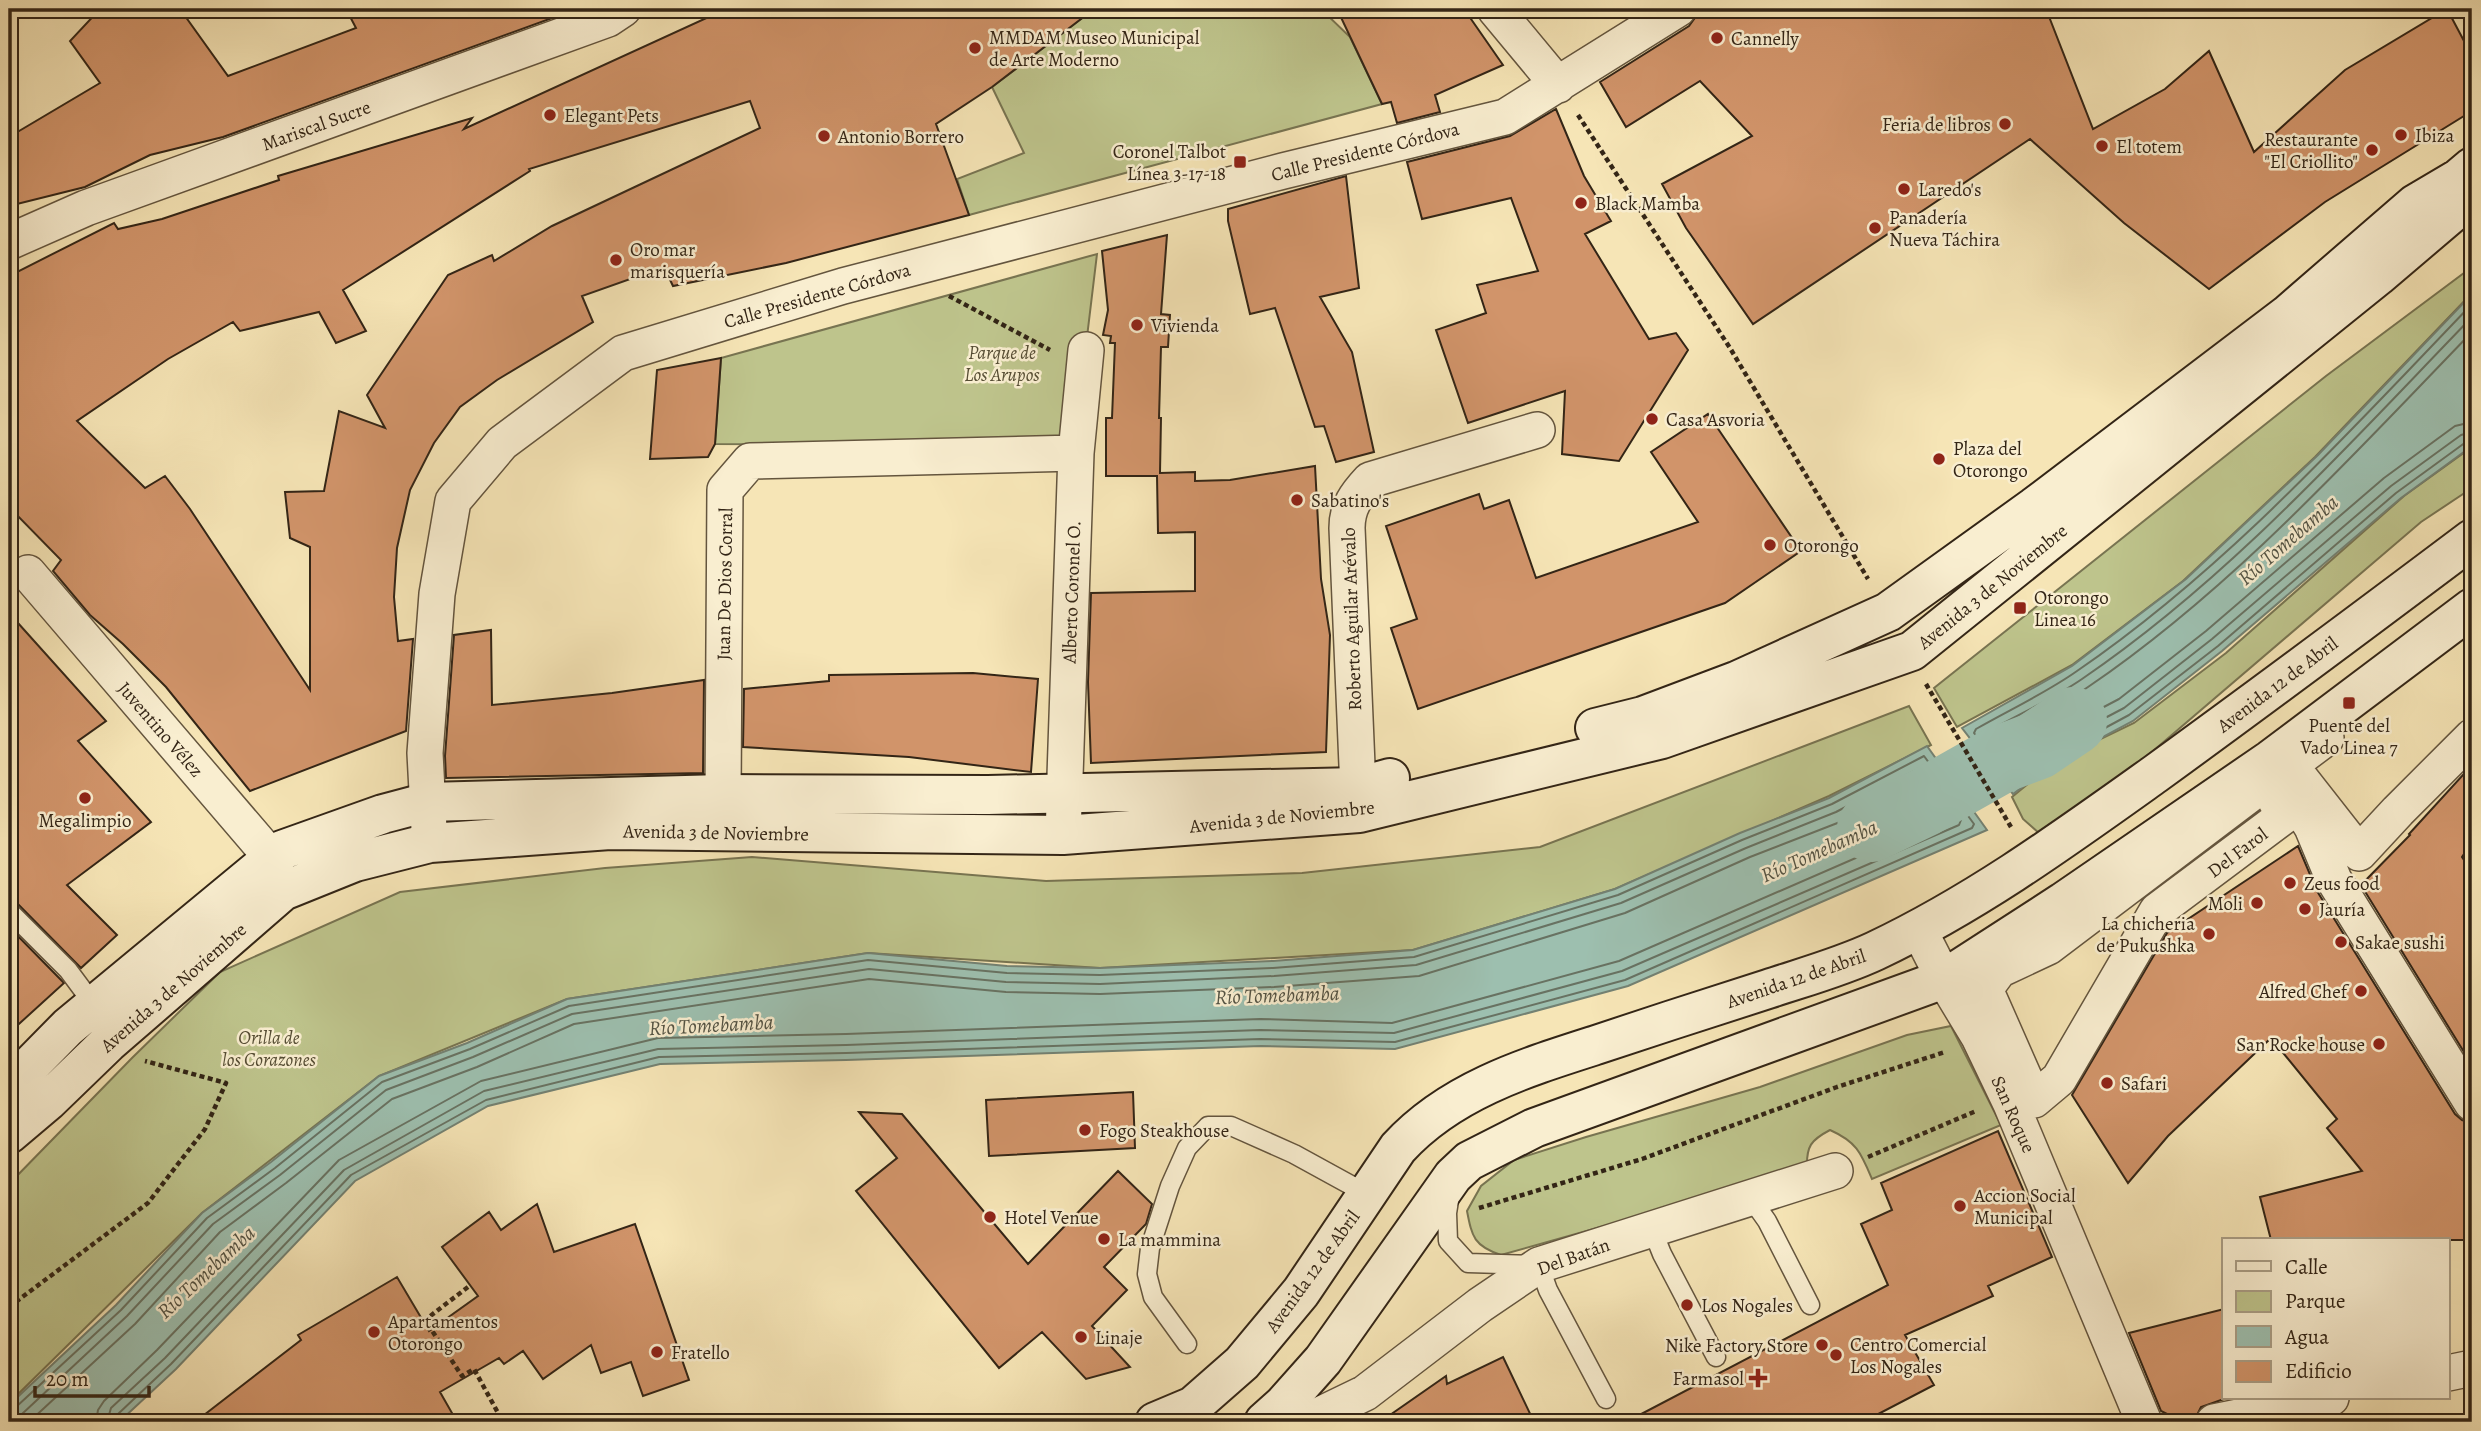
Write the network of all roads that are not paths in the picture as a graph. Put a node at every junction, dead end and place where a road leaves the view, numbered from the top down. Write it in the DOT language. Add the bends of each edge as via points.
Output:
graph roads {
  1 [pos="1495,9"];
  2 [pos="1678,9"];
  3 [pos="610,12"];
  4 [pos="1558,85"];
  5 [pos="2472,167"];
  6 [pos="2472,196"];
  7 [pos="9,242"];
  8 [pos="1085,359"];
  9 [pos="1536,430"];
  10 [pos="1076,453"];
  11 [pos="2472,539"];
  12 [pos="28,573"];
  13 [pos="2472,608"];
  14 [pos="2472,624"];
  15 [pos="2472,737"];
  16 [pos="2270,760"];
  17 [pos="1063,793"];
  18 [pos="723,794"];
  19 [pos="1359,800"];
  20 [pos="428,803"];
  21 [pos="720,832"];
  22 [pos="1063,835"];
  23 [pos="430,843"];
  24 [pos="277,874"];
  25 [pos="9,911"];
  26 [pos="1918,928"];
  27 [pos="1944,979"];
  28 [pos="1985,989"];
  29 [pos="94,1005"];
  30 [pos="13,1073"];
  31 [pos="48,1101"];
  32 [pos="2472,1103"];
  33 [pos="9,1134"];
  34 [pos="1835,1171"];
  35 [pos="1453,1176"];
  36 [pos="1367,1194"];
  37 [pos="1751,1197"];
  38 [pos="1652,1229"];
  39 [pos="1539,1265"];
  40 [pos="1810,1305"];
  41 [pos="1187,1344"];
  42 [pos="1716,1357"];
  43 [pos="2472,1368"];
  44 [pos="2450,1374"];
  45 [pos="1606,1399"];
  46 [pos="2322,1400"];
  47 [pos="1155,1422"];
  48 [pos="1264,1422"];
  49 [pos="1305,1422"];
  50 [pos="2144,1422"];
  51 [pos="2214,1422"];
  1 -- 4 [label="street"];
  2 -- 4 [label="street, Calle Presidente Córdova"];
  3 -- 7 [label="street, Mariscal Sucre"];
  4 -- 20 [label="street, Calle Presidente Córdova" via="1505,117 843,286 623,352 502,443 453,501 436,594 425,754"];
  5 -- 19 [label="street, Avenida 3 de Noviembre" via="2415,204 2287,315 1888,612 1735,681 1643,716"];
  6 -- 19 [label="street, Avenida 3 de Noviembre" via="1917,665 1662,739"];
  8 -- 10 [label="street, Alberto Coronel O."];
  9 -- 19 [label="street, Roberto Aguilar Arévalo" via="1370,480 1354,498 1346,528"];
  10 -- 17 [label="street, Alberto Coronel O."];
  10 -- 18 [label="street, Juan De Dios Corral" via="750,461 725,490"];
  11 -- 26 [label="street, Avenida 12 de Abril" via="2032,862"];
  12 -- 24 [label="street, Juventino Vélez"];
  13 -- 16 [label="street"];
  14 -- 15 [label="street" via="2290,765 2359,853"];
  16 -- 27 [label="street"];
  16 -- 32 [label="street" via="2312,827 2334,880"];
  17 -- 18 [label="street, Avenida 3 de Noviembre"];
  17 -- 19 [label="street, Avenida 3 de Noviembre"];
  17 -- 22 [label="street, Alberto Coronel O."];
  18 -- 20 [label="street, Avenida 3 de Noviembre"];
  18 -- 21 [label="street, Juan De Dios Corral"];
  19 -- 22 [label="street, Avenida 3 de Noviembre"];
  20 -- 23 [label="street, Calle Presidente Córdova"];
  20 -- 24 [label="street, Avenida 3 de Noviembre" via="282,850"];
  21 -- 22 [label="street, Avenida 3 de Noviembre"];
  21 -- 23 [label="street, Avenida 3 de Noviembre" via="610,830"];
  23 -- 24 [label="street, Avenida 3 de Noviembre" via="355,862"];
  24 -- 29 [label="street, Avenida 3 de Noviembre"];
  24 -- 31 [label="street, Avenida 3 de Noviembre"];
  25 -- 29 [label="lane" via="68,970"];
  26 -- 27 [label="street, San Roque"];
  26 -- 36 [label="street, Avenida 12 de Abril" via="1872,952 1527,1067 1470,1093 1415,1129"];
  27 -- 35 [label="street" via="1534,1128 1469,1161"];
  27 -- 50 [label="street, San Roque" via="2011,1104"];
  28 -- 28 [label="street, Del Farol" via="2034,1100 2059,1079 2157,911 2284,816 2266,782 2048,947 1999,970"];
  29 -- 30 [label="street, Avenida 3 de Noviembre"];
  30 -- 31 [label="street"];
  31 -- 33 [label="street, Avenida 3 de Noviembre"];
  34 -- 37 [label="street, Del Batán"];
  35 -- 39 [label="lane" via="1448,1241 1468,1263"];
  35 -- 48 [label="street" via="1323,1360"];
  36 -- 41 [label="lane" via="1231,1126 1208,1126 1187,1148 1170,1186 1150,1248 1147,1274 1153,1297"];
  36 -- 47 [label="street, Avenida 12 de Abril" via="1301,1292 1242,1363 1194,1406"];
  37 -- 38 [label="street, Del Batán"];
  37 -- 40 [label="lane"];
  38 -- 39 [label="street, Del Batán"];
  38 -- 42 [label="lane"];
  39 -- 45 [label="lane"];
  39 -- 49 [label="street, Del Batán" via="1365,1393"];
  43 -- 44 [label="street"];
  46 -- 51 [label="street"];
}
